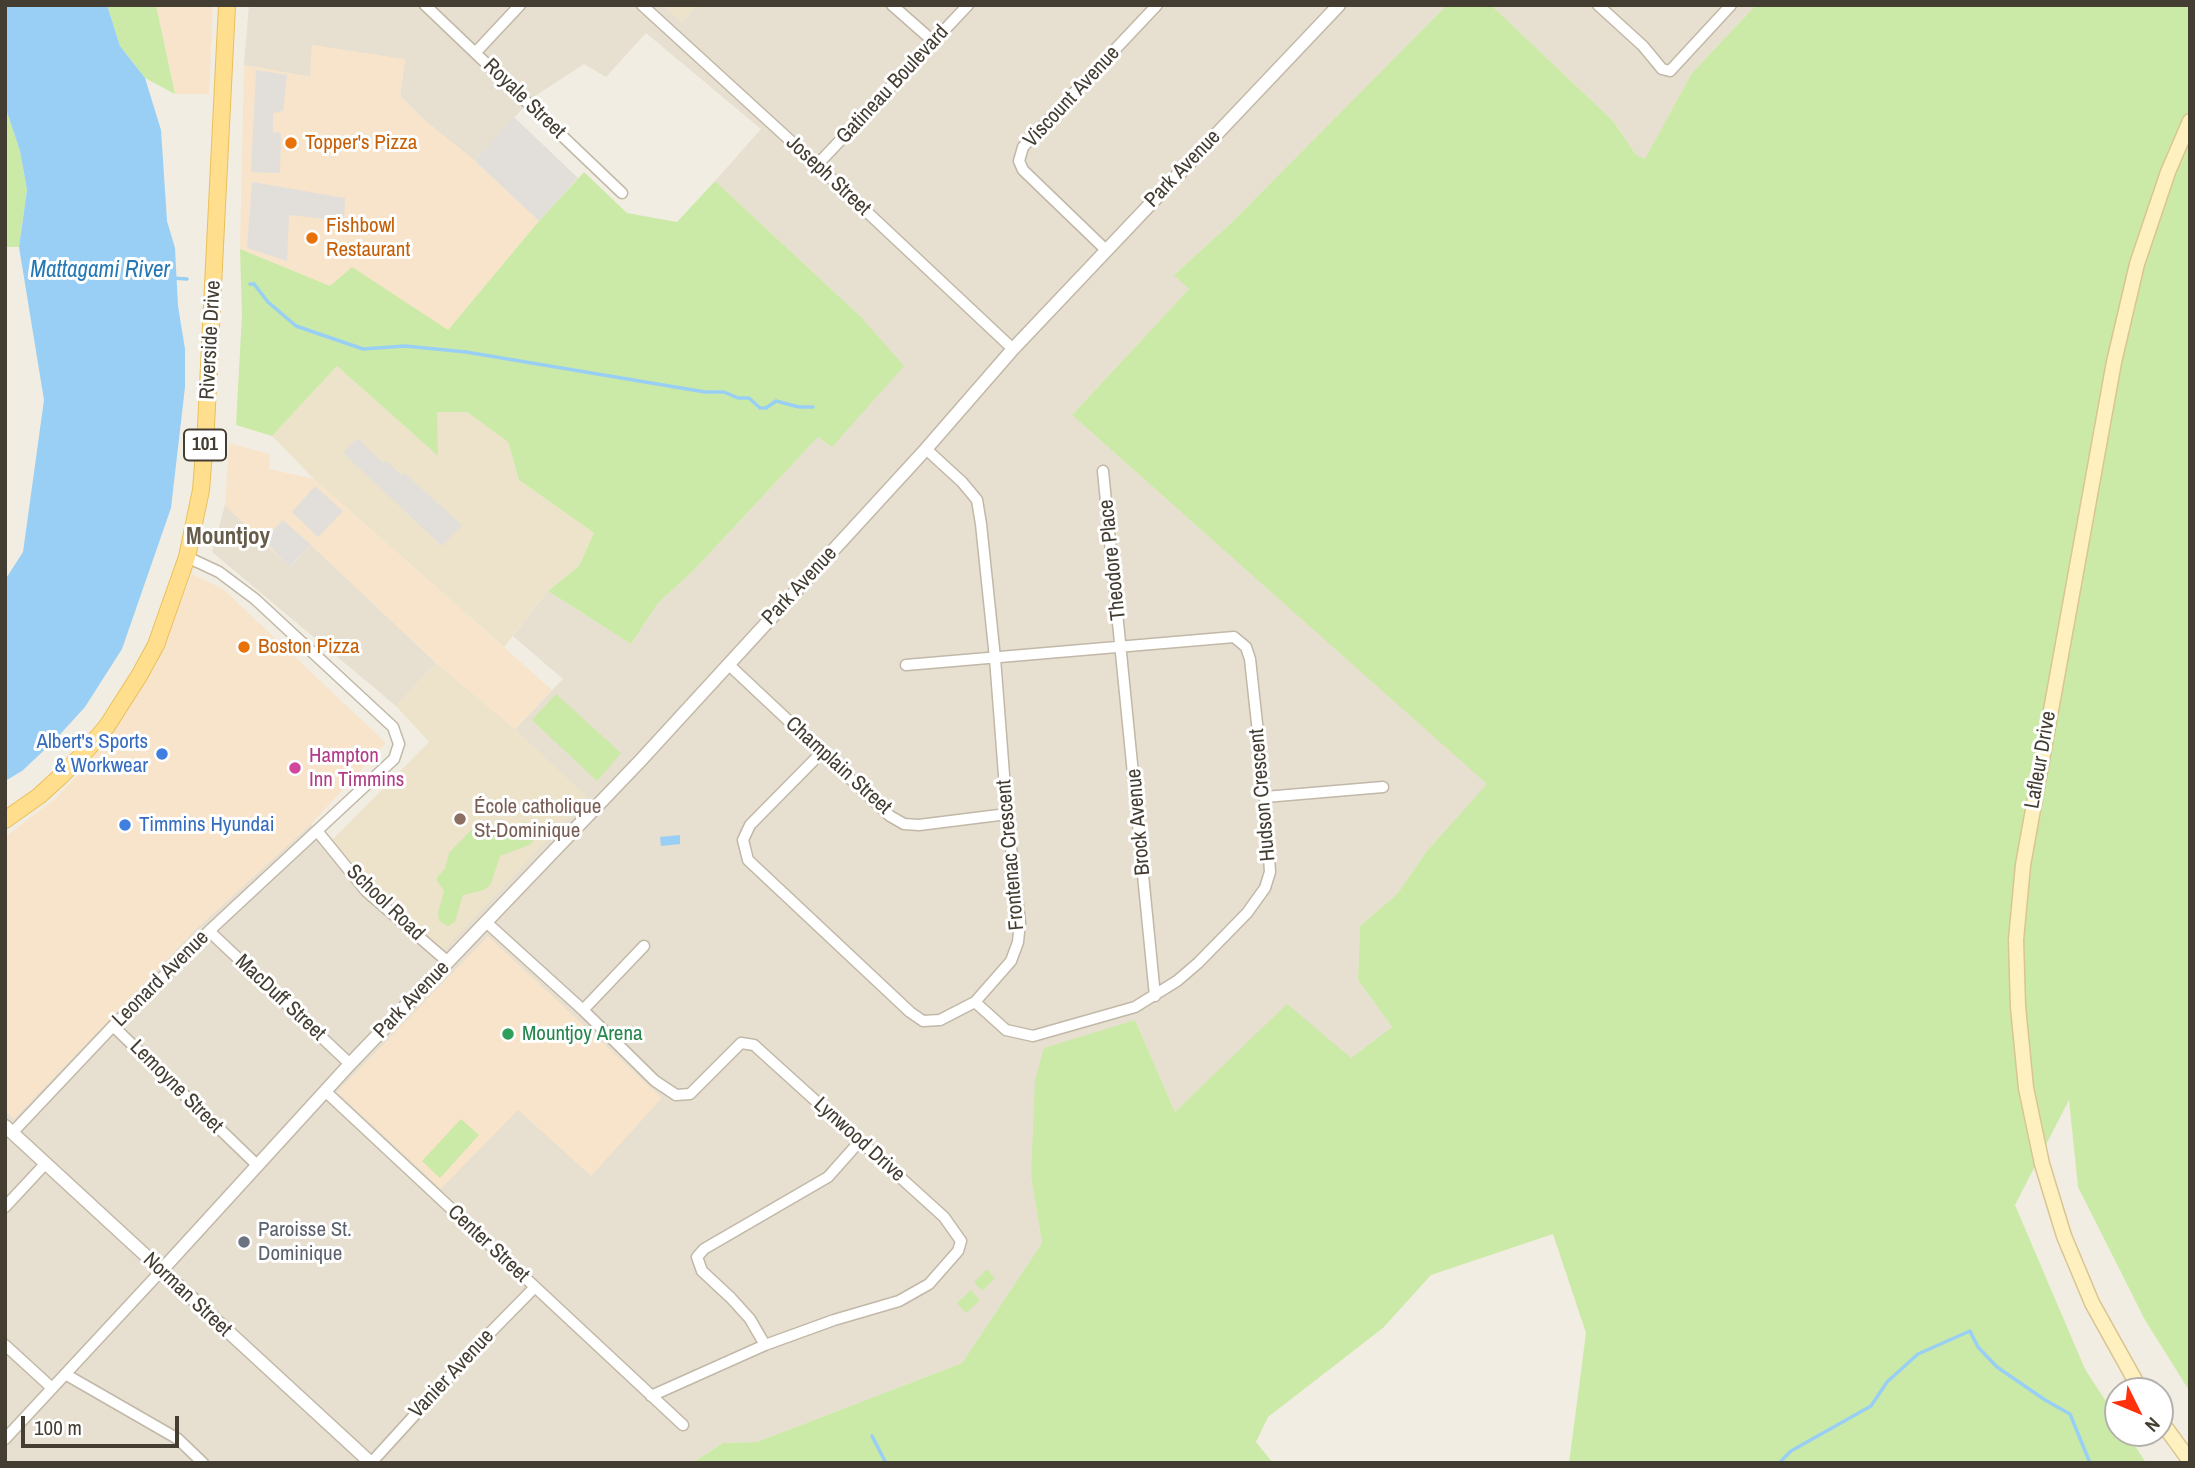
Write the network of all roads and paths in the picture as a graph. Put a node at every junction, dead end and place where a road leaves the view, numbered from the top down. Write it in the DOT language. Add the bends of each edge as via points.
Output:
graph roads {
  1 [pos="226,5"];
  2 [pos="425,5"];
  3 [pos="520,5"];
  4 [pos="642,5"];
  5 [pos="892,5"];
  6 [pos="968,5"];
  7 [pos="1157,5"];
  8 [pos="1339,5"];
  9 [pos="1598,5"];
  10 [pos="1731,5"];
  11 [pos="934,42"];
  12 [pos="476,52"];
  13 [pos="2190,121"];
  14 [pos="817,165"];
  15 [pos="622,193"];
  16 [pos="1106,250"];
  17 [pos="1013,349"];
  18 [pos="926,449"];
  19 [pos="1104,471"];
  20 [pos="187,557"];
  21 [pos="1122,648"];
  22 [pos="995,658"];
  23 [pos="728,664"];
  24 [pos="906,665"];
  25 [pos="821,752"];
  26 [pos="1383,787"];
  27 [pos="1265,797"];
  28 [pos="1007,814"];
  29 [pos="5,820"];
  30 [pos="318,832"];
  31 [pos="486,922"];
  32 [pos="209,931"];
  33 [pos="644,946"];
  34 [pos="448,962"];
  35 [pos="1155,996"];
  36 [pos="975,1002"];
  37 [pos="583,1010"];
  38 [pos="113,1026"];
  39 [pos="350,1064"];
  40 [pos="325,1091"];
  41 [pos="9,1129"];
  42 [pos="860,1141"];
  43 [pos="46,1163"];
  44 [pos="257,1165"];
  45 [pos="5,1207"];
  46 [pos="161,1271"];
  47 [pos="534,1288"];
  48 [pos="5,1345"];
  49 [pos="765,1345"];
  50 [pos="65,1374"];
  51 [pos="2132,1377"];
  52 [pos="52,1388"];
  53 [pos="651,1395"];
  54 [pos="683,1425"];
  55 [pos="5,1439"];
  56 [pos="2174,1439"];
  57 [pos="2190,1461"];
  58 [pos="203,1463"];
  59 [pos="371,1463"];
  1 -- 20 [label="main road, Riverside Drive / 101" via="206,426 201,490"];
  2 -- 12 [label="street, Royale Street"];
  3 -- 12 [label="street"];
  4 -- 14 [label="street, Joseph Street"];
  5 -- 11 [label="street"];
  6 -- 11 [label="street, Gatineau Boulevard"];
  7 -- 16 [label="street, Viscount Avenue" via="1023,147 1019,161"];
  8 -- 16 [label="street, Park Avenue"];
  9 -- 10 [label="street" via="1662,69 1670,71"];
  11 -- 14 [label="street, Gatineau Boulevard"];
  12 -- 15 [label="street, Royale Street"];
  13 -- 51 [label="main road, Lafleur Drive" via="2137,264 2114,362 2023,865 2016,940 2026,1088 2042,1164 2064,1236 2092,1303"];
  14 -- 17 [label="street, Joseph Street"];
  16 -- 17 [label="street, Park Avenue"];
  17 -- 18 [label="street, Park Avenue"];
  18 -- 22 [label="street, Frontenac Crescent" via="976,500"];
  18 -- 23 [label="street, Park Avenue"];
  19 -- 21 [label="street, Theodore Place"];
  20 -- 29 [label="main road, Riverside Drive / 101" via="156,645 107,726 62,775"];
  20 -- 30 [label="street" via="219,572 255,599 393,727 399,744 394,759"];
  21 -- 22 [label="street, Hudson Crescent"];
  21 -- 27 [label="street, Hudson Crescent" via="1234,637 1246,647"];
  21 -- 35 [label="street, Brock Avenue"];
  22 -- 24 [label="street, Hudson Crescent"];
  22 -- 28 [label="street, Frontenac Crescent"];
  23 -- 25 [label="street, Champlain Street"];
  23 -- 31 [label="street, Park Avenue"];
  25 -- 28 [label="street, Champlain Street" via="904,824"];
  25 -- 36 [label="street, Frontenac Crescent" via="750,825 743,840 748,860 923,1021 940,1020"];
  26 -- 27 [label="street"];
  27 -- 35 [label="street, Hudson Crescent" via="1270,872 1265,888 1247,914 1198,963"];
  28 -- 36 [label="street, Frontenac Crescent" via="1020,922 1018,942 1011,961"];
  30 -- 32 [label="street, Leonard Avenue"];
  30 -- 34 [label="street, School Road" via="366,891"];
  31 -- 34 [label="street, Park Avenue"];
  31 -- 37 [label="street, Lynwood Drive"];
  32 -- 38 [label="street, Leonard Avenue"];
  32 -- 39 [label="street, MacDuff Street"];
  33 -- 37 [label="street"];
  34 -- 39 [label="street, Park Avenue"];
  35 -- 36 [label="street, Hudson Crescent" via="1135,1007 1032,1036 1006,1030"];
  37 -- 42 [label="street, Lynwood Drive" via="655,1081 676,1095 690,1094 741,1043 754,1045"];
  38 -- 41 [label="street, Leonard Avenue"];
  38 -- 44 [label="street, Lemoyne Street"];
  39 -- 40 [label="street, Park Avenue"];
  40 -- 44 [label="street, Park Avenue"];
  40 -- 47 [label="street, Center Street"];
  41 -- 43 [label="street, Norman Street"];
  42 -- 49 [label="street" via="828,1177 697,1257 702,1271 732,1297"];
  42 -- 49 [label="street, Lynwood Drive" via="944,1217 961,1241 958,1251 929,1284 899,1301"];
  43 -- 45 [label="street"];
  43 -- 46 [label="street, Norman Street"];
  44 -- 46 [label="street, Park Avenue"];
  46 -- 50 [label="street, Park Avenue"];
  46 -- 59 [label="street, Norman Street"];
  47 -- 53 [label="street, Center Street"];
  47 -- 59 [label="street, Vanier Avenue"];
  48 -- 52 [label="street"];
  49 -- 53 [label="street, Lynwood Drive"];
  50 -- 52 [label="street, Park Avenue"];
  50 -- 58 [label="street" via="177,1439"];
  52 -- 55 [label="street, Park Avenue"];
  53 -- 54 [label="street, Center Street"];
  56 -- 57 [label="main road"];
}
